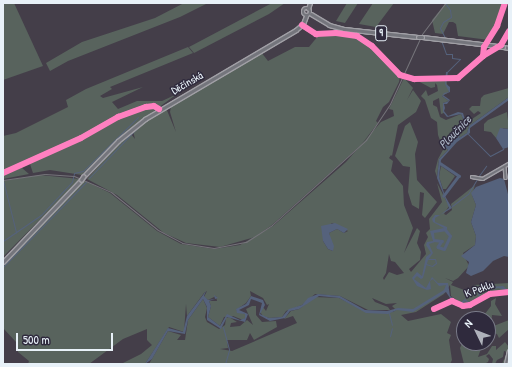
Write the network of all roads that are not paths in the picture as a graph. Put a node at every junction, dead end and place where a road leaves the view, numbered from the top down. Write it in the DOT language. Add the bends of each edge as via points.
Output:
graph roads {
  1 [pos="310,3"];
  2 [pos="308,9"];
  3 [pos="311,14"];
  4 [pos="306,16"];
  5 [pos="302,25"];
  6 [pos="509,31"];
  7 [pos="509,48"];
  8 [pos="159,109"];
  9 [pos="509,164"];
  10 [pos="506,167"];
  11 [pos="3,173"];
  12 [pos="472,177"];
  13 [pos="506,178"];
  14 [pos="3,262"];
  15 [pos="509,292"];
  16 [pos="434,308"];
  17 [pos="509,351"];
  18 [pos="506,364"];
  1 -- 2 [label="main road"];
  2 -- 3 [label="main road"];
  2 -- 4 [label="main road" via="304,11"];
  3 -- 4 [label="main road"];
  3 -- 7 [label="main road, 9, bridge" via="325,23 344,29"];
  4 -- 5 [label="main road"];
  5 -- 6 [label="street" via="314,33 351,34 367,41 406,79 455,79 501,45"];
  5 -- 8 [label="main road, Děčínská"];
  8 -- 11 [label="street" via="154,106 130,112 81,138"];
  8 -- 14 [label="main road, Děčínská" via="127,133"];
  9 -- 10 [label="street"];
  10 -- 12 [label="street" via="483,179"];
  10 -- 13 [label="street"];
  15 -- 16 [label="street, K Peklu" via="490,294 481,302 470,305 452,301"];
  17 -- 18 [label="street"];
}
